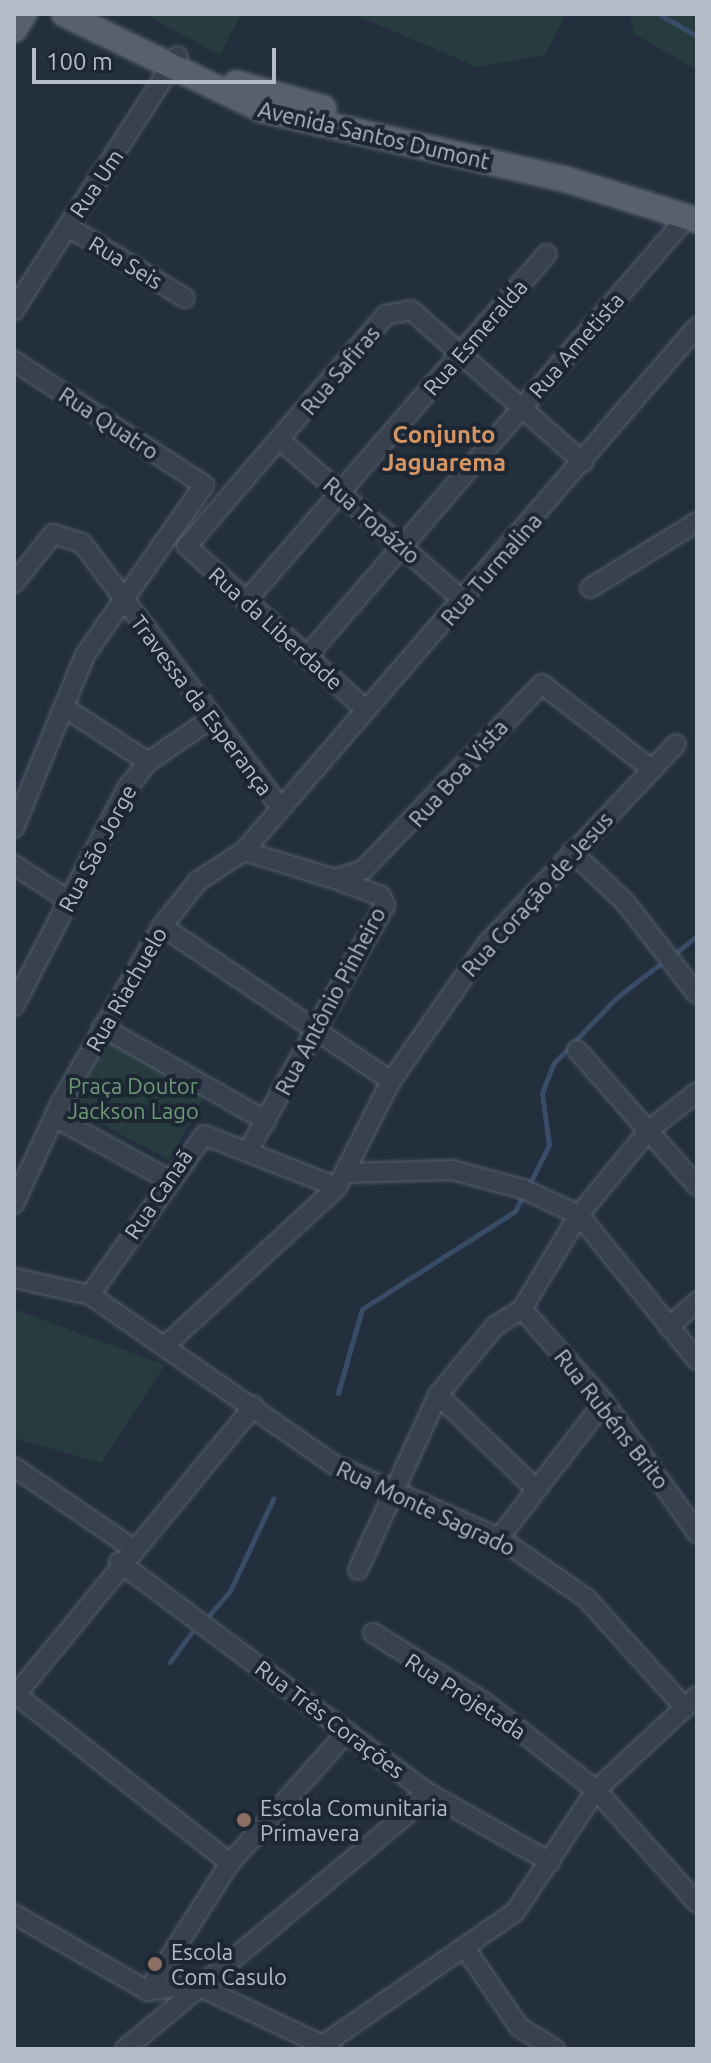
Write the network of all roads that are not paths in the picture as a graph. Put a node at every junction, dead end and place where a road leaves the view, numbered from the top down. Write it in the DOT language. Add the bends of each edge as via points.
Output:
graph roads {
  1 [pos="24,14"];
  2 [pos="64,14"];
  3 [pos="98,14"];
  4 [pos="14,30"];
  5 [pos="174,64"];
  6 [pos="695,213"];
  7 [pos="67,226"];
  8 [pos="547,254"];
  9 [pos="185,298"];
  10 [pos="14,310"];
  11 [pos="697,327"];
  12 [pos="460,354"];
  13 [pos="14,361"];
  14 [pos="521,408"];
  15 [pos="280,440"];
  16 [pos="583,462"];
  17 [pos="340,492"];
  18 [pos="697,522"];
  19 [pos="187,546"];
  20 [pos="402,547"];
  21 [pos="14,583"];
  22 [pos="590,588"];
  23 [pos="246,601"];
  24 [pos="464,601"];
  25 [pos="125,606"];
  26 [pos="307,656"];
  27 [pos="65,708"];
  28 [pos="366,710"];
  29 [pos="212,718"];
  30 [pos="676,744"];
  31 [pos="148,762"];
  32 [pos="650,768"];
  33 [pos="279,805"];
  34 [pos="18,810"];
  35 [pos="14,828"];
  36 [pos="244,851"];
  37 [pos="572,852"];
  38 [pos="14,865"];
  39 [pos="335,879"];
  40 [pos="68,900"];
  41 [pos="162,926"];
  42 [pos="697,994"];
  43 [pos="14,1006"];
  44 [pos="102,1027"];
  45 [pos="315,1032"];
  46 [pos="577,1050"];
  47 [pos="391,1081"];
  48 [pos="697,1092"];
  49 [pos="54,1117"];
  50 [pos="266,1121"];
  51 [pos="648,1131"];
  52 [pos="248,1151"];
  53 [pos="166,1178"];
  54 [pos="342,1180"];
  55 [pos="697,1186"];
  56 [pos="14,1204"];
  57 [pos="579,1215"];
  58 [pos="14,1278"];
  59 [pos="90,1295"];
  60 [pos="697,1302"];
  61 [pos="522,1309"];
  62 [pos="669,1327"];
  63 [pos="167,1344"];
  64 [pos="697,1360"];
  65 [pos="438,1395"];
  66 [pos="604,1402"];
  67 [pos="254,1406"];
  68 [pos="14,1467"];
  69 [pos="535,1488"];
  70 [pos="389,1492"];
  71 [pos="697,1533"];
  72 [pos="499,1538"];
  73 [pos="125,1554"];
  74 [pos="358,1570"];
  75 [pos="373,1633"];
  76 [pos="15,1695"];
  77 [pos="691,1702"];
  78 [pos="347,1732"];
  79 [pos="596,1790"];
  80 [pos="425,1791"];
  81 [pos="550,1862"];
  82 [pos="230,1863"];
  83 [pos="697,1903"];
  84 [pos="14,1914"];
  85 [pos="467,1951"];
  86 [pos="194,1984"];
  87 [pos="148,1991"];
  88 [pos="324,2047"];
  89 [pos="125,2049"];
  90 [pos="555,2049"];
  1 -- 4 [label="main road"];
  2 -- 5 [label="main road, Avenida Santos Dumont"];
  3 -- 5 [label="main road, Avenida Santos Dumont"];
  5 -- 6 [label="main road, Avenida Santos Dumont" via="263,110"];
  5 -- 7 [label="street, Rua Um"];
  6 -- 14 [label="street, Rua Ametista"];
  7 -- 9 [label="street, Rua Seis"];
  7 -- 10 [label="street, Rua Um"];
  8 -- 12 [label="street, Rua Esmeralda"];
  11 -- 16 [label="street, Rua Turmalina"];
  12 -- 14 [label="street, Rua Safiras"];
  12 -- 15 [label="street, Rua Safiras" via="411,310 395,309"];
  12 -- 17 [label="street, Rua Esmeralda"];
  13 -- 25 [label="street, Rua Quatro" via="204,485"];
  14 -- 16 [label="street, Rua Safiras"];
  14 -- 20 [label="street, Rua Ametista"];
  15 -- 17 [label="street, Rua Topázio"];
  15 -- 19 [label="street, Rua Safiras"];
  16 -- 24 [label="street, Rua Turmalina"];
  17 -- 20 [label="street, Rua Topázio"];
  17 -- 23 [label="street, Rua Esmeralda"];
  18 -- 22 [label="street"];
  19 -- 23 [label="street, Rua da Liberdade"];
  20 -- 24 [label="street, Rua Topázio"];
  20 -- 26 [label="street, Rua Ametista"];
  21 -- 25 [label="street, Travessa da Esperança" via="47,538 61,533 82,543"];
  23 -- 26 [label="street, Rua da Liberdade"];
  24 -- 28 [label="street, Rua Turmalina"];
  25 -- 27 [label="street" via="85,655"];
  25 -- 29 [label="street, Travessa da Esperança"];
  26 -- 28 [label="street, Rua da Liberdade"];
  27 -- 31 [label="street"];
  27 -- 34 [label="street"];
  28 -- 33 [label="street, Rua Turmalina"];
  29 -- 31 [label="street, Rua São Jorge"];
  29 -- 33 [label="street, Travessa da Esperança"];
  30 -- 32 [label="street, Rua Coração de Jesus"];
  31 -- 40 [label="street, Rua São Jorge"];
  32 -- 37 [label="street, Rua Coração de Jesus"];
  32 -- 39 [label="street, Rua Boa Vista" via="542,684 384,854"];
  33 -- 36 [label="street, Rua Riachuelo"];
  34 -- 35 [label="street"];
  36 -- 39 [label="street"];
  36 -- 41 [label="street, Rua Riachuelo" via="198,881"];
  37 -- 42 [label="street"];
  37 -- 47 [label="street, Rua Coração de Jesus" via="487,944"];
  38 -- 40 [label="street"];
  39 -- 45 [label="street, Rua Antônio Pinheiro" via="385,901"];
  40 -- 43 [label="street, Rua São Jorge"];
  41 -- 44 [label="street, Rua Riachuelo"];
  41 -- 45 [label="street"];
  44 -- 49 [label="street, Rua Riachuelo"];
  44 -- 50 [label="street"];
  45 -- 47 [label="street"];
  45 -- 50 [label="street, Rua Antônio Pinheiro"];
  46 -- 51 [label="street"];
  47 -- 54 [label="street, Rua Coração de Jesus"];
  48 -- 51 [label="street"];
  49 -- 53 [label="street"];
  49 -- 56 [label="street, Rua Riachuelo"];
  50 -- 52 [label="street, Rua Antônio Pinheiro"];
  51 -- 55 [label="street"];
  51 -- 57 [label="street"];
  52 -- 53 [label="street, Rua Canaã" via="204,1135"];
  52 -- 54 [label="street, Rua Canaã"];
  53 -- 59 [label="street, Rua Canaã"];
  54 -- 57 [label="street" via="452,1170 529,1192"];
  54 -- 63 [label="street, Rua Coração de Jesus"];
  57 -- 61 [label="street"];
  57 -- 62 [label="street"];
  58 -- 59 [label="street, Rua Monte Sagrado"];
  59 -- 63 [label="street, Rua Monte Sagrado"];
  60 -- 62 [label="street"];
  61 -- 65 [label="street" via="495,1326"];
  61 -- 66 [label="street, Rua Rubéns Brito"];
  62 -- 64 [label="street"];
  63 -- 67 [label="street, Rua Monte Sagrado"];
  65 -- 69 [label="street"];
  65 -- 70 [label="street"];
  66 -- 69 [label="street"];
  66 -- 71 [label="street, Rua Rubéns Brito"];
  67 -- 70 [label="street, Rua Monte Sagrado" via="333,1464"];
  67 -- 73 [label="street"];
  68 -- 73 [label="street, Rua Três Corações"];
  69 -- 72 [label="street"];
  70 -- 72 [label="street, Rua Monte Sagrado"];
  70 -- 74 [label="street"];
  72 -- 77 [label="street, Rua Monte Sagrado" via="586,1598"];
  73 -- 76 [label="street"];
  73 -- 78 [label="street, Rua Três Corações"];
  75 -- 79 [label="street, Rua Projetada" via="484,1702"];
  76 -- 82 [label="street"];
  77 -- 79 [label="street"];
  78 -- 80 [label="street, Rua Três Corações"];
  78 -- 82 [label="street"];
  79 -- 81 [label="street"];
  79 -- 83 [label="street, Rua Projetada"];
  80 -- 81 [label="street, Rua Três Corações"];
  80 -- 86 [label="street" via="406,1815"];
  81 -- 85 [label="street" via="515,1912"];
  82 -- 87 [label="street"];
  84 -- 87 [label="street"];
  85 -- 88 [label="street"];
  85 -- 90 [label="street" via="519,2027"];
  86 -- 87 [label="street"];
  86 -- 88 [label="street"];
  86 -- 89 [label="street"];
}
